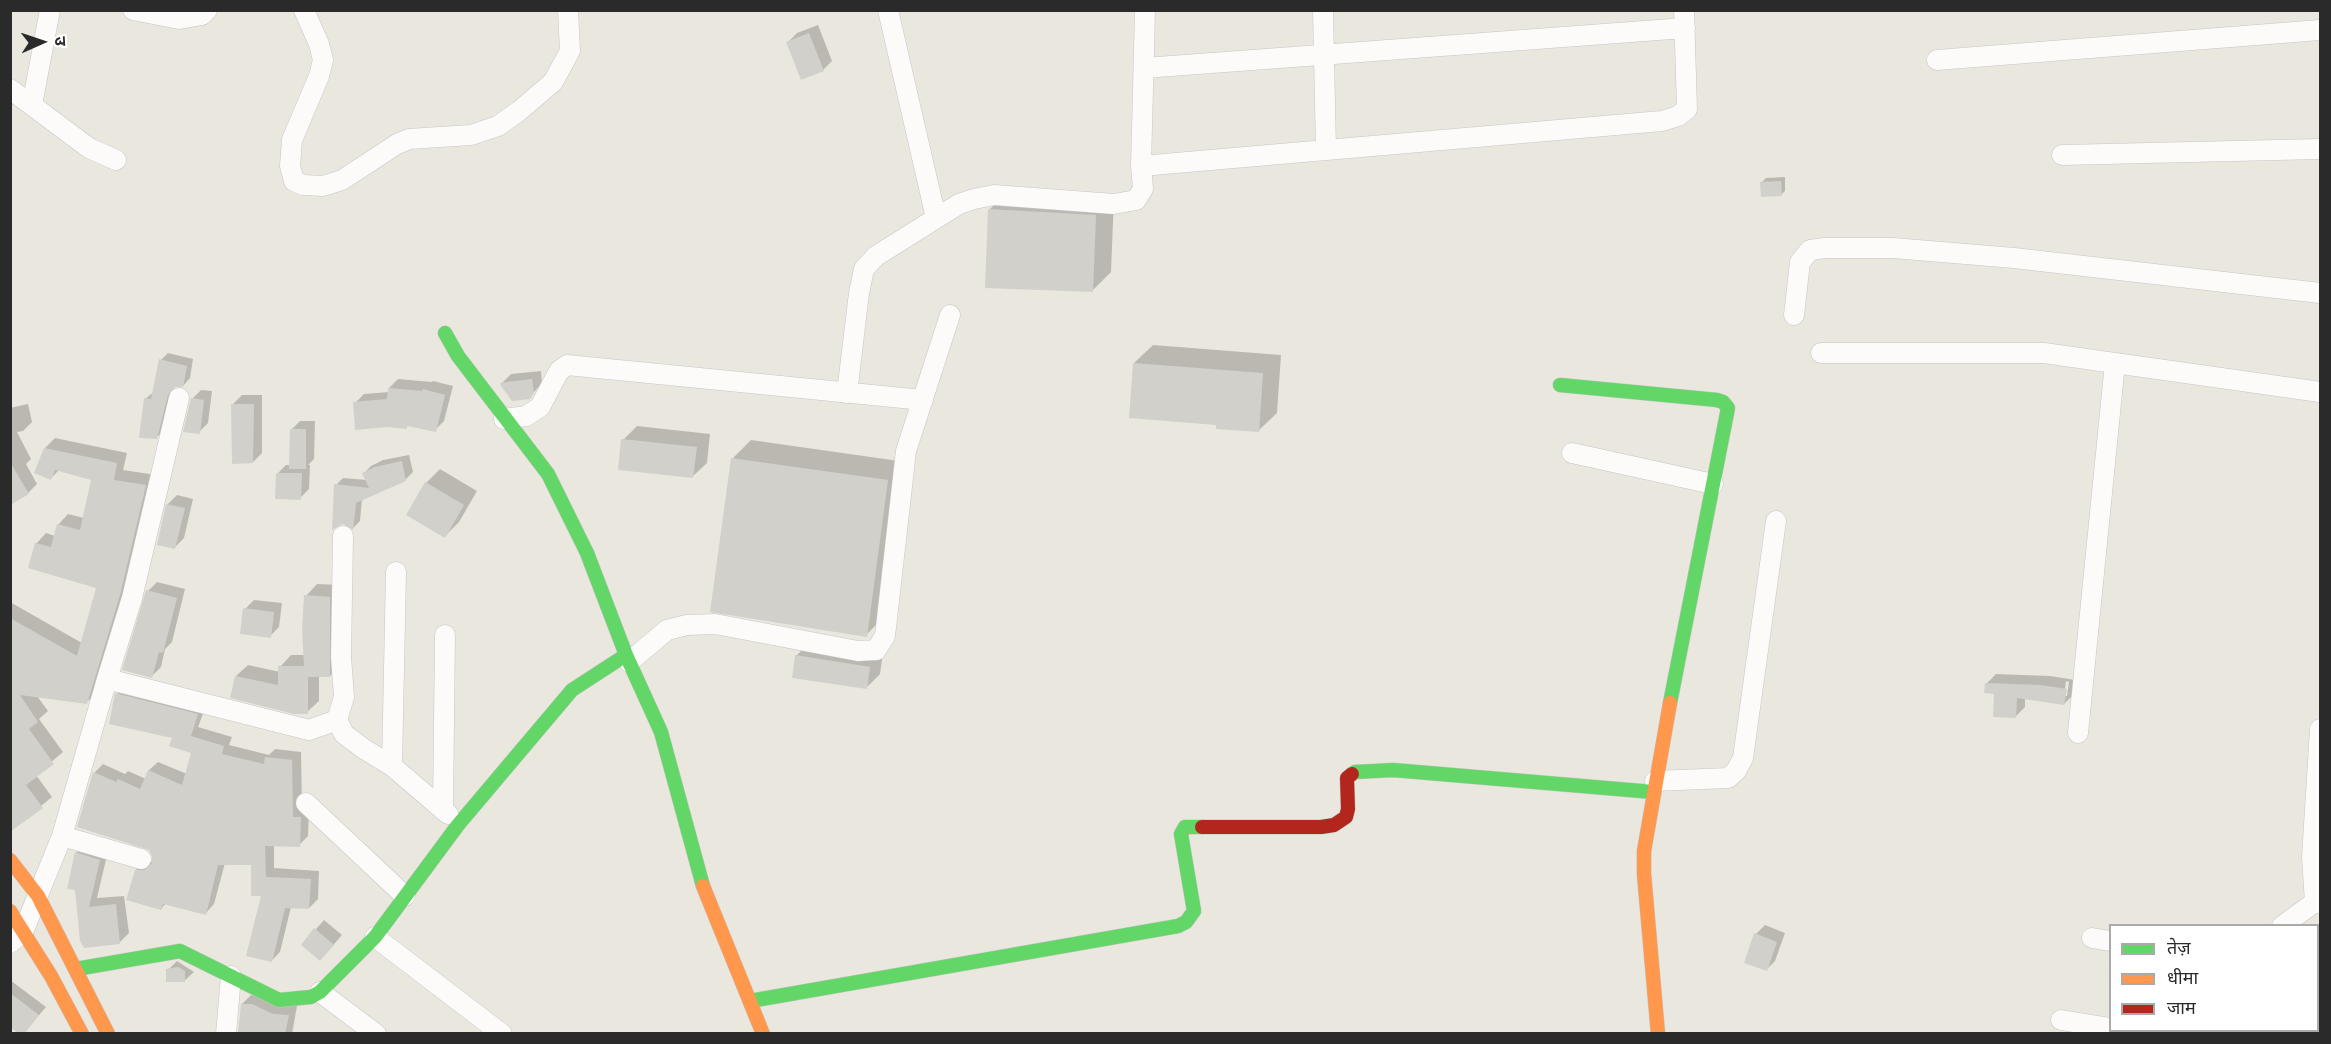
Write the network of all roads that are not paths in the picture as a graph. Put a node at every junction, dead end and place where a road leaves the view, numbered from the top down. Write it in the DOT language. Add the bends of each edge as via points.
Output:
graph roads {
  1 [pos="50,10"];
  2 [pos="133,10"];
  3 [pos="207,10"];
  4 [pos="304,10"];
  5 [pos="568,10"];
  6 [pos="888,10"];
  7 [pos="1145,10"];
  8 [pos="1323,10"];
  9 [pos="1685,19"];
  10 [pos="2320,30"];
  11 [pos="1325,55"];
  12 [pos="1937,60"];
  13 [pos="1144,68"];
  14 [pos="10,89"];
  15 [pos="32,105"];
  16 [pos="2320,149"];
  17 [pos="1326,150"];
  18 [pos="2062,155"];
  19 [pos="116,160"];
  20 [pos="1141,166"];
  21 [pos="936,218"];
  22 [pos="2320,293"];
  23 [pos="950,315"];
  24 [pos="1794,315"];
  25 [pos="445,333"];
  26 [pos="1821,353"];
  27 [pos="2115,363"];
  28 [pos="1560,385"];
  29 [pos="2320,392"];
  30 [pos="847,393"];
  31 [pos="179,398"];
  32 [pos="923,400"];
  33 [pos="504,419"];
  34 [pos="1572,453"];
  35 [pos="1713,484"];
  36 [pos="1776,521"];
  37 [pos="343,536"];
  38 [pos="396,572"];
  39 [pos="445,634"];
  40 [pos="628,658"];
  41 [pos="107,679"];
  42 [pos="337,720"];
  43 [pos="2320,729"];
  44 [pos="2078,733"];
  45 [pos="392,766"];
  46 [pos="1654,786"];
  47 [pos="306,803"];
  48 [pos="443,810"];
  49 [pos="458,825"];
  50 [pos="62,836"];
  51 [pos="141,859"];
  52 [pos="10,861"];
  53 [pos="38,896"];
  54 [pos="405,896"];
  55 [pos="2318,902"];
  56 [pos="10,911"];
  57 [pos="2285,924"];
  58 [pos="375,937"];
  59 [pos="17,938"];
  60 [pos="76,969"];
  61 [pos="231,976"];
  62 [pos="320,992"];
  63 [pos="750,1002"];
  64 [pos="2061,1020"];
  65 [pos="2109,1028"];
  66 [pos="82,1034"];
  67 [pos="108,1034"];
  68 [pos="226,1034"];
  69 [pos="376,1034"];
  70 [pos="502,1034"];
  71 [pos="763,1034"];
  72 [pos="1658,1034"];
  1 -- 15 [label="street"];
  2 -- 3 [label="street" via="179,19 202,15"];
  4 -- 5 [label="street" via="323,60 292,140 290,166 294,181 323,186 342,180 410,139 471,135 498,126 512,116 554,82 570,51"];
  6 -- 21 [label="street"];
  7 -- 13 [label="street"];
  8 -- 11 [label="street"];
  9 -- 11 [label="street"];
  9 -- 17 [label="street" via="1687,109 1678,116 1662,121"];
  10 -- 12 [label="street"];
  11 -- 13 [label="street"];
  11 -- 17 [label="street"];
  13 -- 20 [label="street"];
  14 -- 15 [label="street"];
  15 -- 19 [label="street" via="89,148"];
  16 -- 18 [label="street"];
  17 -- 20 [label="street"];
  20 -- 21 [label="street" via="1143,189 1136,200 1114,204 994,195 959,204"];
  21 -- 30 [label="street" via="876,256 864,269"];
  22 -- 24 [label="street" via="2014,258 1893,248 1825,248 1810,250 1800,262"];
  23 -- 32 [label="street"];
  25 -- 33 [label="street"];
  26 -- 27 [label="street" via="2044,353"];
  27 -- 29 [label="street"];
  27 -- 44 [label="street"];
  28 -- 35 [label="street" via="1723,402 1728,408"];
  30 -- 32 [label="street"];
  30 -- 33 [label="street" via="567,365 559,371 540,407 526,416"];
  31 -- 41 [label="street" via="132,598"];
  32 -- 40 [label="street" via="906,451 885,636 876,650 858,651 715,624 667,630"];
  33 -- 40 [label="street" via="548,474 587,553"];
  34 -- 35 [label="street"];
  35 -- 46 [label="street"];
  36 -- 46 [label="street" via="1743,758 1728,778"];
  37 -- 42 [label="street" via="344,697"];
  38 -- 45 [label="street"];
  39 -- 48 [label="street"];
  40 -- 49 [label="street" via="572,690"];
  40 -- 63 [label="street" via="661,732 706,896"];
  41 -- 42 [label="street" via="309,730"];
  41 -- 50 [label="street"];
  42 -- 45 [label="street" via="344,734"];
  43 -- 55 [label="street" via="2312,857"];
  45 -- 48 [label="street"];
  46 -- 63 [label="street" via="1394,770 1354,772 1347,778 1346,817 1334,825 1185,827 1181,834 1194,911 1178,926"];
  46 -- 72 [label="street" via="1644,874"];
  47 -- 54 [label="street"];
  48 -- 49 [label="street"];
  49 -- 54 [label="street"];
  50 -- 51 [label="street"];
  50 -- 53 [label="street"];
  52 -- 53 [label="street"];
  53 -- 59 [label="street"];
  53 -- 60 [label="street"];
  54 -- 58 [label="street"];
  55 -- 57 [label="street"];
  56 -- 59 [label="street"];
  58 -- 62 [label="street"];
  58 -- 70 [label="street"];
  59 -- 66 [label="street" via="51,976"];
  60 -- 61 [label="street" via="180,951"];
  60 -- 67 [label="street"];
  61 -- 62 [label="street" via="279,1000 311,997"];
  61 -- 68 [label="street"];
  62 -- 69 [label="street"];
  63 -- 71 [label="street"];
  64 -- 65 [label="street"];
}
